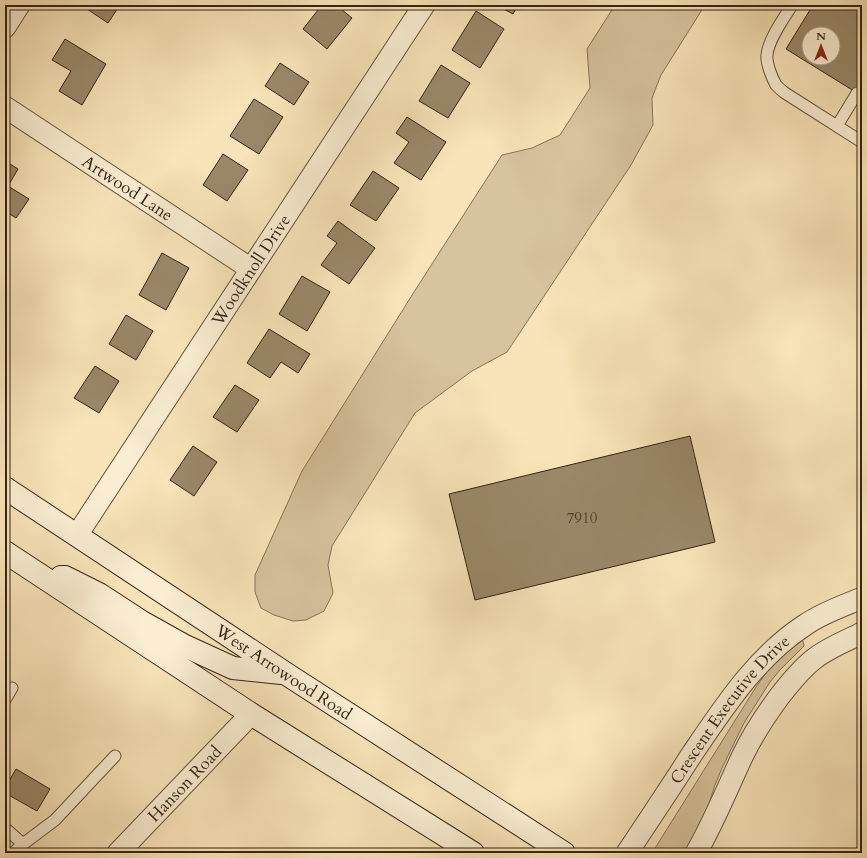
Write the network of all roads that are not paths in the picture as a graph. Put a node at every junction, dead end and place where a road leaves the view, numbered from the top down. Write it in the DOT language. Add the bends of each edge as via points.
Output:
graph roads {
  1 [pos="19,5"];
  2 [pos="424,5"];
  3 [pos="792,5"];
  4 [pos="5,27"];
  5 [pos="857,93"];
  6 [pos="5,107"];
  7 [pos="837,126"];
  8 [pos="862,142"];
  9 [pos="251,269"];
  10 [pos="5,488"];
  11 [pos="77,535"];
  12 [pos="5,552"];
  13 [pos="48,580"];
  14 [pos="862,598"];
  15 [pos="862,633"];
  16 [pos="286,674"];
  17 [pos="12,688"];
  18 [pos="5,700"];
  19 [pos="251,714"];
  20 [pos="115,756"];
  21 [pos="5,828"];
  22 [pos="23,844"];
  23 [pos="14,853"];
  24 [pos="118,853"];
  25 [pos="473,853"];
  26 [pos="564,853"];
  27 [pos="627,853"];
  28 [pos="696,853"];
  1 -- 4 [label="street"];
  2 -- 9 [label="street, Woodknoll Drive"];
  3 -- 7 [label="lane" via="770,43 767,55 769,69 776,85 785,93"];
  5 -- 7 [label="lane"];
  6 -- 9 [label="street, Artwood Lane"];
  7 -- 8 [label="lane"];
  9 -- 11 [label="street, Woodknoll Drive"];
  10 -- 11 [label="main road, West Arrowood Road"];
  11 -- 16 [label="main road, West Arrowood Road"];
  12 -- 13 [label="main road"];
  13 -- 16 [label="main road" via="65,577 99,594 185,646 233,668"];
  13 -- 19 [label="main road"];
  14 -- 27 [label="street, Crescent Executive Drive" via="805,624 772,650 757,666 721,711"];
  15 -- 28 [label="street, Crescent Executive Drive" via="814,659 787,687 746,749"];
  16 -- 26 [label="main road, West Arrowood Road"];
  17 -- 18 [label="lane"];
  19 -- 24 [label="street, Hanson Road"];
  19 -- 25 [label="main road"];
  20 -- 22 [label="lane" via="55,820"];
  21 -- 22 [label="lane"];
  22 -- 23 [label="lane"];
}
